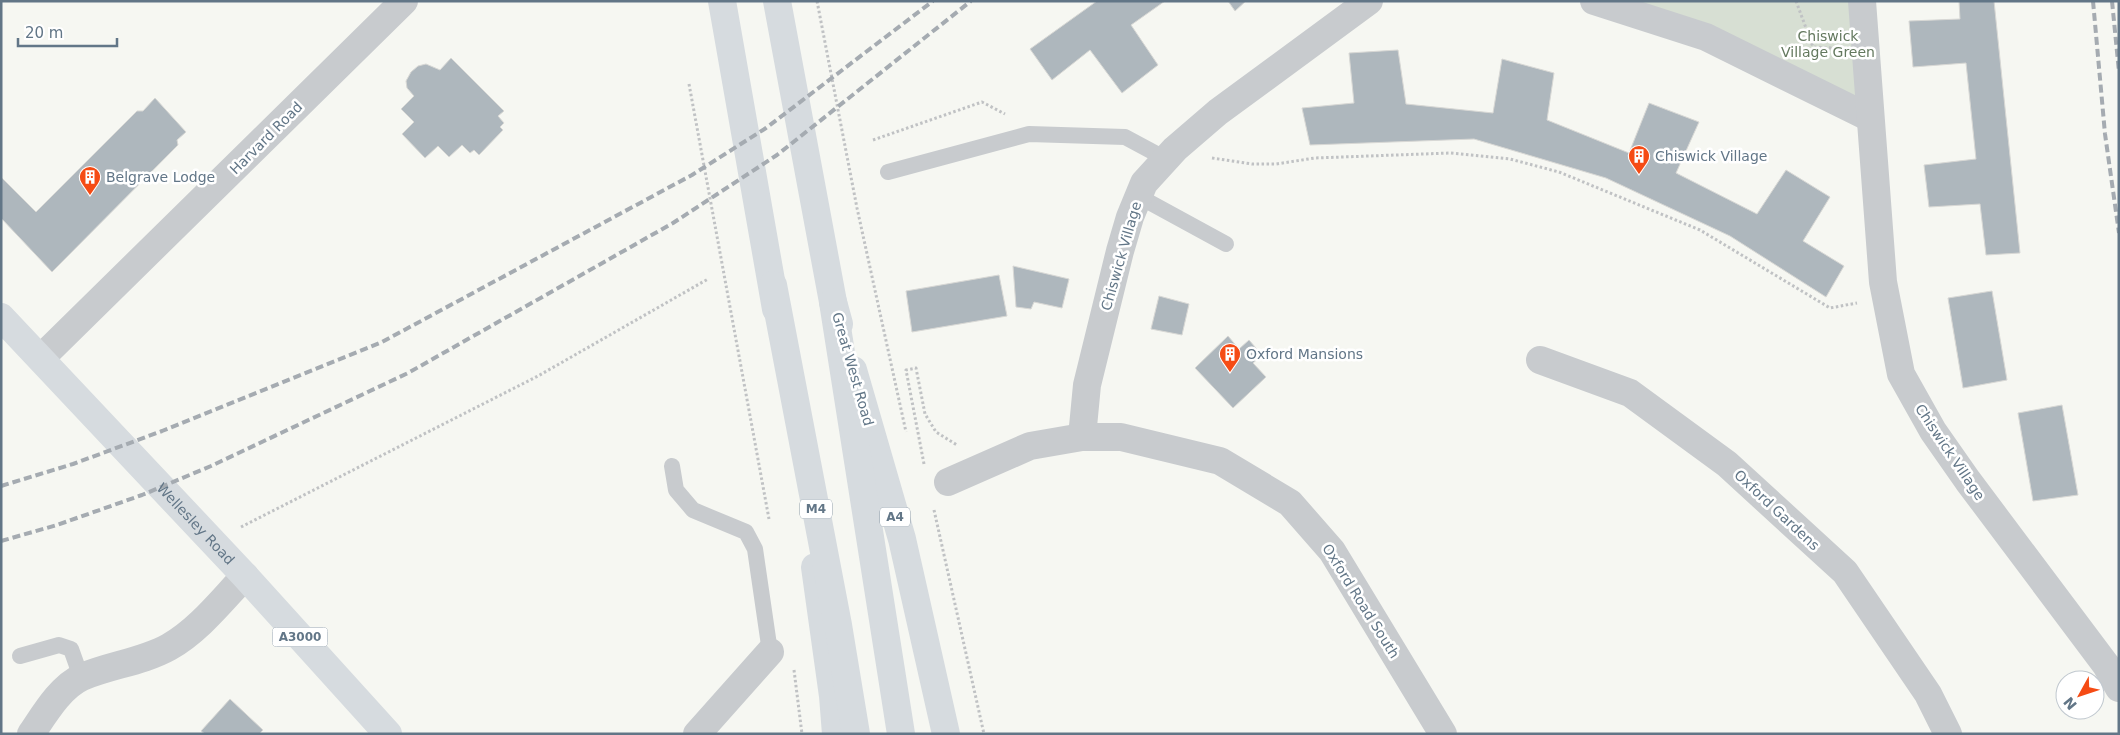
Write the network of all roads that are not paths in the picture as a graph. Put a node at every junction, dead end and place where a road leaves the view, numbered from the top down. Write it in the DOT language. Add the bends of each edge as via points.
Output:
graph roads {
  1 [pos="722,1"];
  2 [pos="1369,1"];
  3 [pos="1594,1"];
  4 [pos="1862,1"];
  5 [pos="399,3"];
  6 [pos="778,8"];
  7 [pos="1870,118"];
  8 [pos="1175,150"];
  9 [pos="888,172"];
  10 [pos="1138,196"];
  11 [pos="1226,244"];
  12 [pos="773,285"];
  13 [pos="833,302"];
  14 [pos="1,316"];
  15 [pos="41,358"];
  16 [pos="1540,360"];
  17 [pos="1082,437"];
  18 [pos="672,466"];
  19 [pos="937,477"];
  20 [pos="245,576"];
  21 [pos="770,652"];
  22 [pos="20,656"];
  23 [pos="81,677"];
  24 [pos="2119,688"];
  25 [pos="31,734"];
  26 [pos="388,734"];
  27 [pos="697,734"];
  28 [pos="836,734"];
  29 [pos="856,734"];
  30 [pos="901,734"];
  31 [pos="946,734"];
  32 [pos="1443,734"];
  33 [pos="1948,734"];
  1 -- 12 [label="main road"];
  2 -- 8 [label="street, Chiswick Village" via="1218,112"];
  3 -- 7 [label="street" via="1706,37"];
  4 -- 7 [label="street, Chiswick Village"];
  5 -- 15 [label="street, Harvard Road"];
  6 -- 13 [label="main road, Great West Road / A4"];
  7 -- 24 [label="street, Chiswick Village" via="1883,282 1901,374 1933,431 2106,664"];
  8 -- 9 [label="lane" via="1124,137 1029,134"];
  8 -- 10 [label="street, Chiswick Village" via="1144,183"];
  10 -- 11 [label="lane"];
  10 -- 17 [label="street, Chiswick Village" via="1120,250 1086,385"];
  12 -- 28 [label="main road"];
  12 -- 29 [label="main road, M4"];
  13 -- 30 [label="main road"];
  13 -- 31 [label="main road, Great West Road / A4" via="902,539"];
  14 -- 15 [label="main road, Wellesley Road / A3000"];
  15 -- 20 [label="main road, Wellesley Road / A3000"];
  16 -- 33 [label="street, Oxford Gardens" via="1630,393 1727,464 1757,491 1845,572 1928,694"];
  17 -- 19 [label="street, Oxford Road South" via="1030,446 974,472"];
  17 -- 32 [label="street, Oxford Road South" via="1121,437 1220,461 1290,504 1332,551"];
  18 -- 21 [label="lane" via="676,490 692,510 746,532 755,549"];
  20 -- 23 [label="street" via="200,624 172,646"];
  20 -- 26 [label="main road, Wellesley Road / A3000"];
  21 -- 27 [label="street"];
  22 -- 23 [label="lane" via="59,645 72,649"];
  23 -- 25 [label="street" via="62,693"];
}
